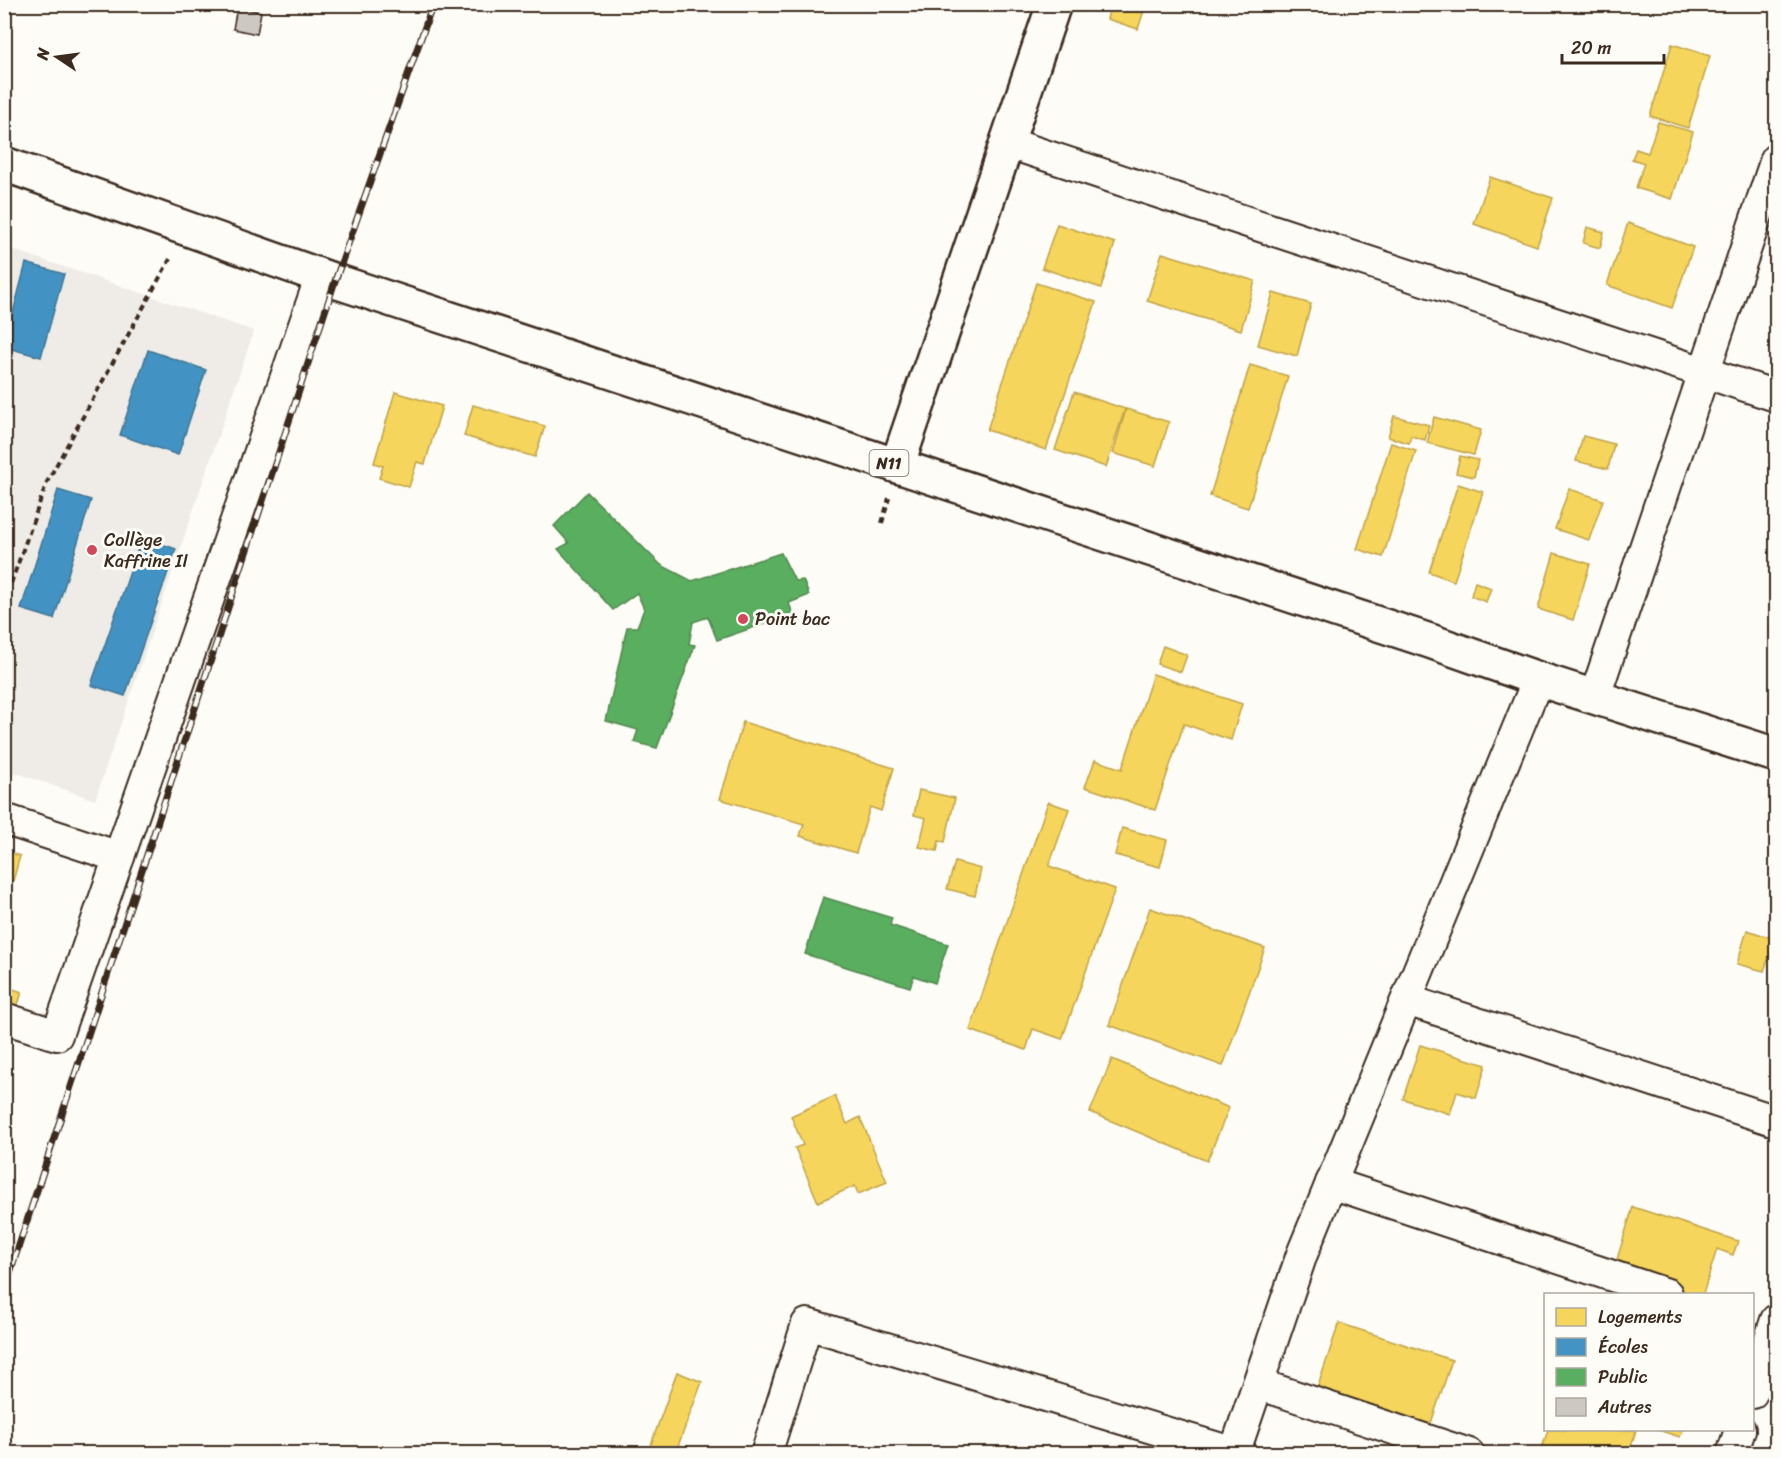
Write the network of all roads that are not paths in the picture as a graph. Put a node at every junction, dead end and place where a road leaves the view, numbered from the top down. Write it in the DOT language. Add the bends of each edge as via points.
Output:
graph roads {
  1 [pos="1054,4"];
  2 [pos="1008,143"];
  3 [pos="1776,159"];
  4 [pos="4,164"];
  5 [pos="321,276"];
  6 [pos="1705,372"];
  7 [pos="1776,396"];
  8 [pos="897,466"];
  9 [pos="1538,679"];
  10 [pos="1595,696"];
  11 [pos="1776,755"];
  12 [pos="4,819"];
  13 [pos="119,857"];
  14 [pos="1407,1000"];
  15 [pos="4,1018"];
  16 [pos="1776,1121"];
  17 [pos="1331,1184"];
  18 [pos="1664,1293"];
  19 [pos="1767,1324"];
  20 [pos="1258,1384"];
  21 [pos="1754,1384"];
  22 [pos="1740,1431"];
  23 [pos="1234,1453"];
  24 [pos="766,1454"];
  25 [pos="1469,1454"];
  26 [pos="1732,1454"];
  1 -- 2 [label="main road"];
  2 -- 6 [label="street"];
  2 -- 8 [label="main road"];
  3 -- 6 [label="street"];
  4 -- 5 [label="main road, N11"];
  5 -- 8 [label="main road, N11"];
  5 -- 13 [label="street"];
  6 -- 7 [label="street"];
  6 -- 10 [label="street"];
  8 -- 9 [label="main road, N11"];
  9 -- 10 [label="main road, N11"];
  9 -- 14 [label="street"];
  10 -- 11 [label="main road, N11"];
  12 -- 13 [label="street"];
  13 -- 15 [label="street" via="57,1035"];
  14 -- 16 [label="street"];
  14 -- 17 [label="street"];
  17 -- 18 [label="street"];
  17 -- 20 [label="street" via="1302,1254"];
  19 -- 21 [label="street"];
  20 -- 23 [label="street"];
  20 -- 25 [label="street"];
  22 -- 26 [label="street"];
  23 -- 24 [label="street" via="807,1324"];
}
